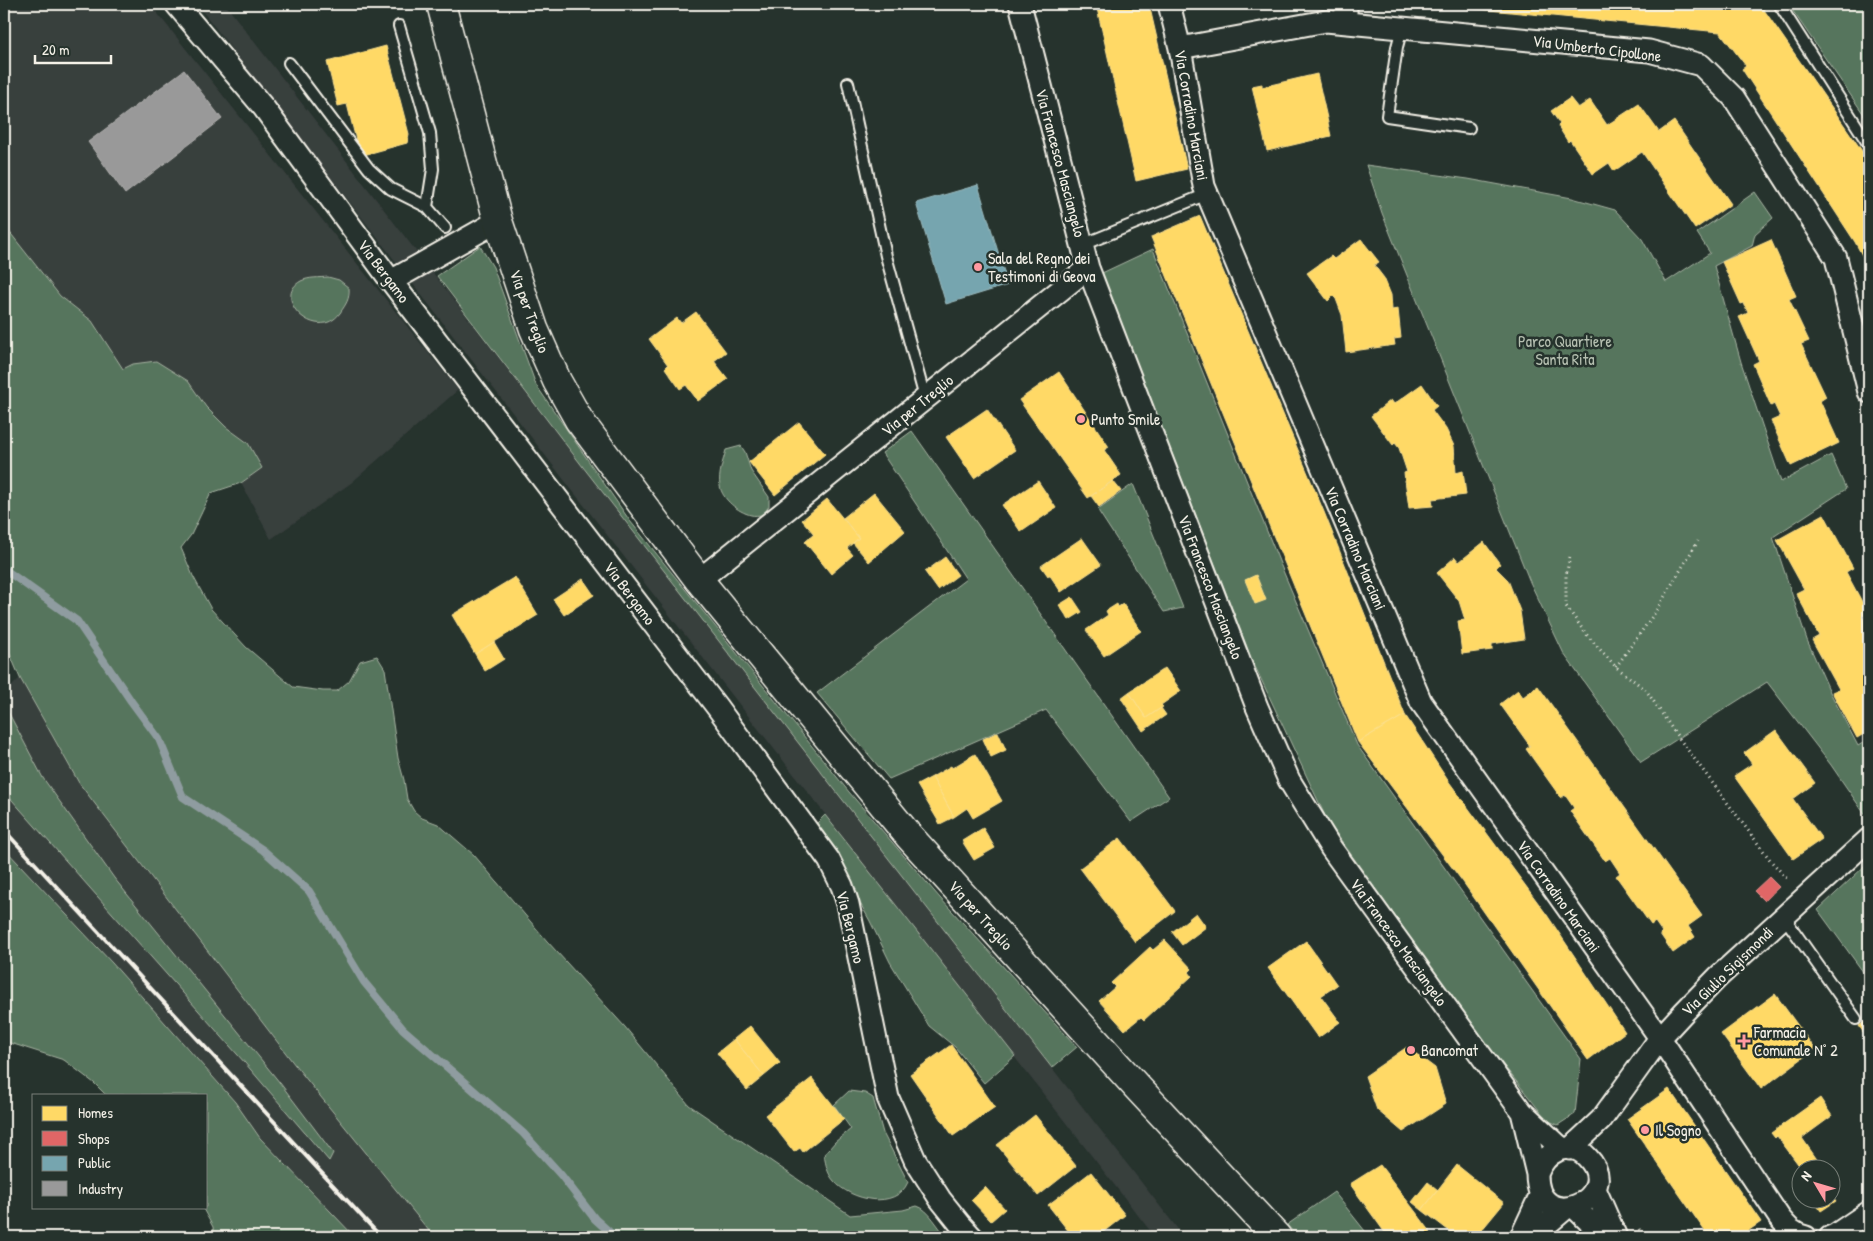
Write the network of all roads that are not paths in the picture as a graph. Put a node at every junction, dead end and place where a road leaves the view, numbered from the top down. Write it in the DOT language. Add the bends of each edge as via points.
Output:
graph roads {
  1 [pos="176,4"];
  2 [pos="441,4"];
  3 [pos="1020,4"];
  4 [pos="1169,4"];
  5 [pos="1779,4"];
  6 [pos="1346,13"];
  7 [pos="399,26"];
  8 [pos="1402,28"];
  9 [pos="1180,48"];
  10 [pos="289,63"];
  11 [pos="848,83"];
  12 [pos="1469,128"];
  13 [pos="1869,145"];
  14 [pos="1207,194"];
  15 [pos="427,207"];
  16 [pos="498,221"];
  17 [pos="445,228"];
  18 [pos="1082,245"];
  19 [pos="1088,268"];
  20 [pos="391,281"];
  21 [pos="1869,392"];
  22 [pos="925,398"];
  23 [pos="700,580"];
  24 [pos="1869,839"];
  25 [pos="1784,917"];
  26 [pos="1856,1020"];
  27 [pos="1660,1038"];
  28 [pos="1522,1112"];
  29 [pos="1601,1120"];
  30 [pos="1566,1149"];
  31 [pos="1595,1180"];
  32 [pos="1539,1184"];
  33 [pos="1570,1208"];
  34 [pos="1869,1212"];
  35 [pos="972,1237"];
  36 [pos="1277,1237"];
  37 [pos="1521,1237"];
  38 [pos="1532,1237"];
  39 [pos="1605,1237"];
  40 [pos="1616,1237"];
  41 [pos="1806,1237"];
  42 [pos="1830,1237"];
  1 -- 20 [label="street, Via Bergamo" via="264,108"];
  2 -- 16 [label="main road, Via per Treglio"];
  3 -- 18 [label="street, Via Francesco Masciangelo"];
  4 -- 9 [label="street, Via Corradino Marciani"];
  5 -- 13 [label="lane"];
  6 -- 8 [label="street, Via Umberto Cipollone"];
  6 -- 9 [label="street, Via Umberto Cipollone" via="1326,21"];
  7 -- 15 [label="lane" via="430,133 433,169"];
  8 -- 12 [label="lane" via="1387,116"];
  8 -- 21 [label="street, Via Umberto Cipollone" via="1649,51 1701,64 1734,98 1836,258"];
  9 -- 14 [label="street, Via Corradino Marciani"];
  10 -- 15 [label="lane" via="369,169 391,189"];
  11 -- 22 [label="lane" via="886,256"];
  14 -- 18 [label="lane"];
  14 -- 27 [label="street, Via Corradino Marciani" via="1421,702"];
  15 -- 17 [label="lane"];
  16 -- 20 [label="street"];
  16 -- 23 [label="main road, Via per Treglio" via="534,329 557,381 580,420"];
  18 -- 19 [label="street, Via Francesco Masciangelo"];
  19 -- 22 [label="street, Via per Treglio"];
  19 -- 28 [label="street, Via Francesco Masciangelo" via="1256,707 1290,780 1330,848"];
  20 -- 35 [label="street, Via Bergamo" via="716,706 829,860 848,904 888,1098 914,1160 940,1199"];
  22 -- 23 [label="street, Via per Treglio"];
  23 -- 36 [label="main road, Via per Treglio" via="908,835"];
  24 -- 25 [label="street, Via Giulio Sigismondi"];
  25 -- 26 [label="lane"];
  25 -- 27 [label="street, Via Giulio Sigismondi" via="1718,977"];
  27 -- 29 [label="street, Via Giulio Sigismondi"];
  27 -- 41 [label="street, Via Corradino Marciani" via="1787,1228"];
  28 -- 30 [label="street, Via Francesco Masciangelo"];
  28 -- 32 [label="street, Via Francesco Masciangelo"];
  29 -- 30 [label="street, Via Giulio Sigismondi"];
  29 -- 31 [label="street"];
  30 -- 31 [label="street" via="1586,1156"];
  30 -- 32 [label="street" via="1546,1157 1540,1165"];
  31 -- 33 [label="street" via="1590,1198"];
  31 -- 40 [label="street"];
  32 -- 33 [label="street" via="1547,1202 1556,1207"];
  32 -- 37 [label="street"];
  33 -- 38 [label="street"];
  33 -- 39 [label="street"];
  34 -- 42 [label="street"];
}
